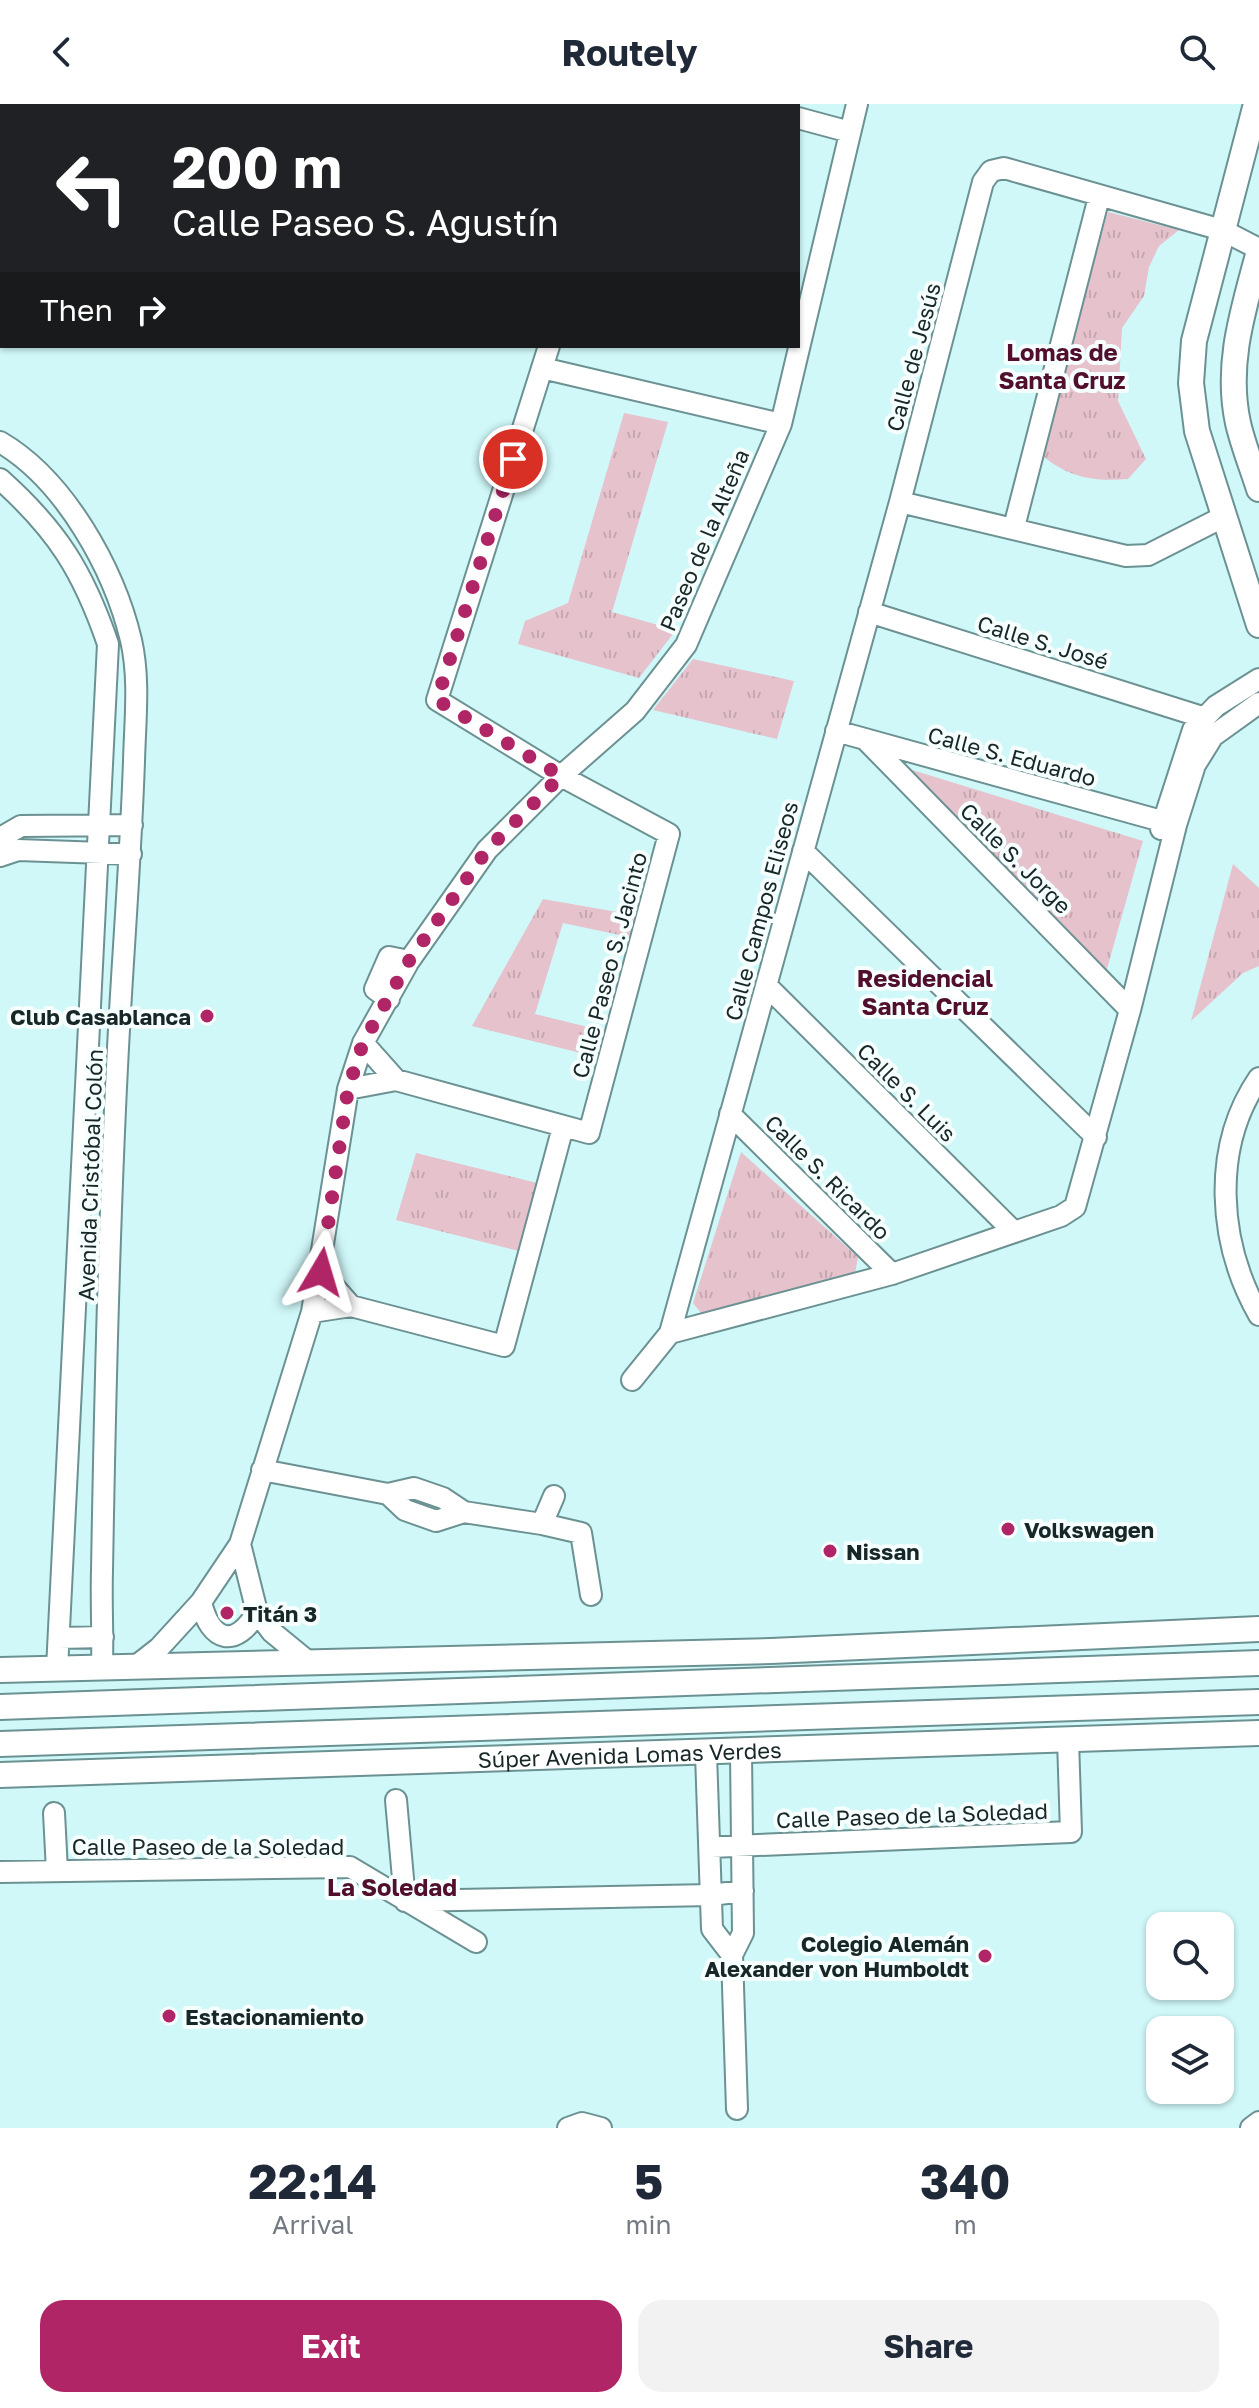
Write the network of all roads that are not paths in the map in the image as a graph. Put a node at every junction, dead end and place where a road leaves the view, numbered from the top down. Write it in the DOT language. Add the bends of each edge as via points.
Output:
graph roads {
  1 [pos="857,104"];
  2 [pos="1256,104"];
  3 [pos="800,119"];
  4 [pos="850,132"];
  5 [pos="1099,197"];
  6 [pos="1222,230"];
  7 [pos="1259,250"];
  8 [pos="800,344"];
  9 [pos="548,348"];
  10 [pos="799,348"];
  11 [pos="542,368"];
  12 [pos="781,424"];
  13 [pos="0,442"];
  14 [pos="0,479"];
  15 [pos="1259,489"];
  16 [pos="900,502"];
  17 [pos="1223,517"];
  18 [pos="1014,527"];
  19 [pos="869,612"];
  20 [pos="1259,625"];
  21 [pos="1259,679"];
  22 [pos="1259,703"];
  23 [pos="1202,717"];
  24 [pos="836,731"];
  25 [pos="867,741"];
  26 [pos="561,776"];
  27 [pos="1169,823"];
  28 [pos="100,824"];
  29 [pos="132,825"];
  30 [pos="0,838"];
  31 [pos="803,851"];
  32 [pos="97,853"];
  33 [pos="131,854"];
  34 [pos="0,856"];
  35 [pos="766,985"];
  36 [pos="1125,1004"];
  37 [pos="363,1043"];
  38 [pos="1259,1078"];
  39 [pos="396,1080"];
  40 [pos="348,1089"];
  41 [pos="730,1114"];
  42 [pos="563,1127"];
  43 [pos="1091,1132"];
  44 [pos="1014,1232"];
  45 [pos="321,1272"];
  46 [pos="892,1274"];
  47 [pos="351,1306"];
  48 [pos="312,1312"];
  49 [pos="1259,1315"];
  50 [pos="670,1333"];
  51 [pos="632,1380"];
  52 [pos="262,1470"];
  53 [pos="554,1496"];
  54 [pos="542,1524"];
  55 [pos="240,1544"];
  56 [pos="591,1595"];
  57 [pos="201,1602"];
  58 [pos="257,1612"];
  59 [pos="1259,1629"];
  60 [pos="103,1637"];
  61 [pos="59,1638"];
  62 [pos="771,1651"];
  63 [pos="1259,1663"];
  64 [pos="311,1664"];
  65 [pos="136,1666"];
  66 [pos="102,1667"];
  67 [pos="57,1669"];
  68 [pos="0,1670"];
  69 [pos="817,1676"];
  70 [pos="1259,1702"];
  71 [pos="0,1707"];
  72 [pos="928,1713"];
  73 [pos="1259,1733"];
  74 [pos="1068,1740"];
  75 [pos="0,1744"];
  76 [pos="856,1748"];
  77 [pos="741,1752"];
  78 [pos="706,1754"];
  79 [pos="0,1775"];
  80 [pos="396,1800"];
  81 [pos="54,1813"];
  82 [pos="743,1846"];
  83 [pos="711,1847"];
  84 [pos="57,1871"];
  85 [pos="0,1872"];
  86 [pos="743,1891"];
  87 [pos="711,1895"];
  88 [pos="405,1901"];
  89 [pos="476,1942"];
  90 [pos="732,1955"];
  91 [pos="737,2109"];
  92 [pos="1259,2122"];
  93 [pos="568,2128"];
  94 [pos="601,2128"];
  95 [pos="1251,2128"];
  1 -- 4 [label="street, Paseo de la Alteña"];
  2 -- 6 [label="main road"];
  3 -- 4 [label="street"];
  4 -- 8 [label="street, Paseo de la Alteña"];
  5 -- 6 [label="street, Calle de Jesús"];
  5 -- 16 [label="street, Calle de Jesús" via="1004,168 991,171 983,182"];
  5 -- 18 [label="street"];
  6 -- 7 [label="street, Calle de Jesús"];
  6 -- 17 [label="main road" via="1194,341 1191,383 1197,431"];
  7 -- 15 [label="main road" via="1235,341 1233,376 1238,422"];
  9 -- 11 [label="street"];
  10 -- 12 [label="street, Paseo de la Alteña"];
  11 -- 12 [label="street"];
  11 -- 26 [label="street" via="437,700"];
  12 -- 26 [label="street, Paseo de la Alteña" via="686,645 635,711"];
  13 -- 29 [label="street, Avenida Cristóbal Colón" via="16,451 56,494 90,539 116,589 136,682"];
  14 -- 28 [label="street, Avenida Cristóbal Colón" via="41,515 74,563 108,644"];
  16 -- 18 [label="street"];
  16 -- 19 [label="street, Calle Campos Eliseos"];
  17 -- 18 [label="street" via="1148,555 1126,556"];
  17 -- 20 [label="main road"];
  19 -- 23 [label="street, Calle S. José"];
  19 -- 24 [label="street, Calle Campos Eliseos"];
  21 -- 23 [label="street"];
  22 -- 27 [label="street" via="1228,722 1200,754"];
  23 -- 27 [label="street" via="1187,742"];
  24 -- 25 [label="street, Calle S. Eduardo"];
  24 -- 31 [label="street, Calle Campos Eliseos"];
  25 -- 27 [label="street, Calle S. Eduardo"];
  25 -- 36 [label="street, Calle S. Jorge"];
  26 -- 37 [label="street, Paseo de la Alteña" via="487,850 409,961"];
  26 -- 42 [label="street, Calle Paseo S. Jacinto" via="669,834 589,1133"];
  27 -- 36 [label="street"];
  28 -- 29 [label="street"];
  28 -- 30 [label="street" via="21,826"];
  28 -- 32 [label="street, Avenida Cristóbal Colón"];
  29 -- 33 [label="street, Avenida Cristóbal Colón"];
  31 -- 35 [label="street, Calle Campos Eliseos"];
  31 -- 43 [label="street"];
  32 -- 33 [label="street"];
  32 -- 34 [label="street" via="18,850"];
  32 -- 61 [label="street, Avenida Cristóbal Colón"];
  33 -- 60 [label="street, Avenida Cristóbal Colón" via="118,1061"];
  35 -- 41 [label="street, Calle Campos Eliseos"];
  35 -- 44 [label="street, Calle S. Luis"];
  36 -- 43 [label="street"];
  37 -- 39 [label="street"];
  37 -- 40 [label="street, Paseo de la Alteña"];
  38 -- 49 [label="street" via="1232,1136 1225,1183 1229,1239"];
  39 -- 40 [label="street"];
  39 -- 42 [label="street"];
  40 -- 45 [label="street, Paseo de la Alteña"];
  41 -- 46 [label="street, Calle S. Ricardo"];
  41 -- 50 [label="street, Calle Campos Eliseos"];
  42 -- 47 [label="street" via="504,1346"];
  43 -- 44 [label="street" via="1061,1216"];
  44 -- 46 [label="street"];
  45 -- 47 [label="street"];
  45 -- 48 [label="street, Paseo de la Alteña"];
  46 -- 50 [label="street"];
  47 -- 48 [label="street"];
  48 -- 52 [label="street, Paseo de la Alteña"];
  50 -- 51 [label="street, Calle Campos Eliseos"];
  52 -- 54 [label="street" via="388,1494 414,1488 464,1512"];
  52 -- 55 [label="street, Paseo de la Alteña"];
  53 -- 54 [label="street"];
  54 -- 56 [label="street" via="581,1533"];
  55 -- 57 [label="street, Paseo de la Alteña"];
  55 -- 58 [label="street"];
  57 -- 58 [label="street" via="205,1622 230,1637 247,1629"];
  57 -- 65 [label="street, Paseo de la Alteña"];
  58 -- 64 [label="street" via="272,1632"];
  59 -- 62 [label="main road"];
  60 -- 61 [label="street"];
  60 -- 66 [label="street, Avenida Cristóbal Colón"];
  61 -- 67 [label="street, Avenida Cristóbal Colón"];
  62 -- 64 [label="main road"];
  62 -- 69 [label="main road"];
  63 -- 69 [label="main road"];
  64 -- 65 [label="main road"];
  65 -- 66 [label="main road"];
  66 -- 67 [label="main road"];
  67 -- 68 [label="main road"];
  69 -- 71 [label="main road"];
  70 -- 72 [label="main road, Súper Avenida Lomas Verdes"];
  72 -- 75 [label="main road, Súper Avenida Lomas Verdes"];
  72 -- 76 [label="main road"];
  73 -- 74 [label="main road, Súper Avenida Lomas Verdes"];
  74 -- 76 [label="main road, Súper Avenida Lomas Verdes"];
  74 -- 82 [label="street, Calle Paseo de la Soledad" via="1071,1832"];
  76 -- 77 [label="main road, Súper Avenida Lomas Verdes"];
  77 -- 78 [label="main road, Súper Avenida Lomas Verdes"];
  77 -- 82 [label="street"];
  78 -- 79 [label="main road, Súper Avenida Lomas Verdes"];
  78 -- 83 [label="street"];
  80 -- 88 [label="street"];
  81 -- 84 [label="street"];
  82 -- 83 [label="street, Calle Paseo de la Soledad"];
  82 -- 86 [label="street"];
  83 -- 87 [label="street"];
  84 -- 85 [label="street, Calle Paseo de la Soledad"];
  84 -- 88 [label="street, Calle Paseo de la Soledad" via="350,1867"];
  86 -- 87 [label="street"];
  86 -- 90 [label="street" via="743,1933"];
  87 -- 88 [label="street"];
  87 -- 90 [label="street" via="712,1929"];
  88 -- 89 [label="street, Calle Paseo de la Soledad"];
  90 -- 91 [label="street"];
  92 -- 95 [label="street"];
  93 -- 94 [label="street" via="582,2123"];
}
